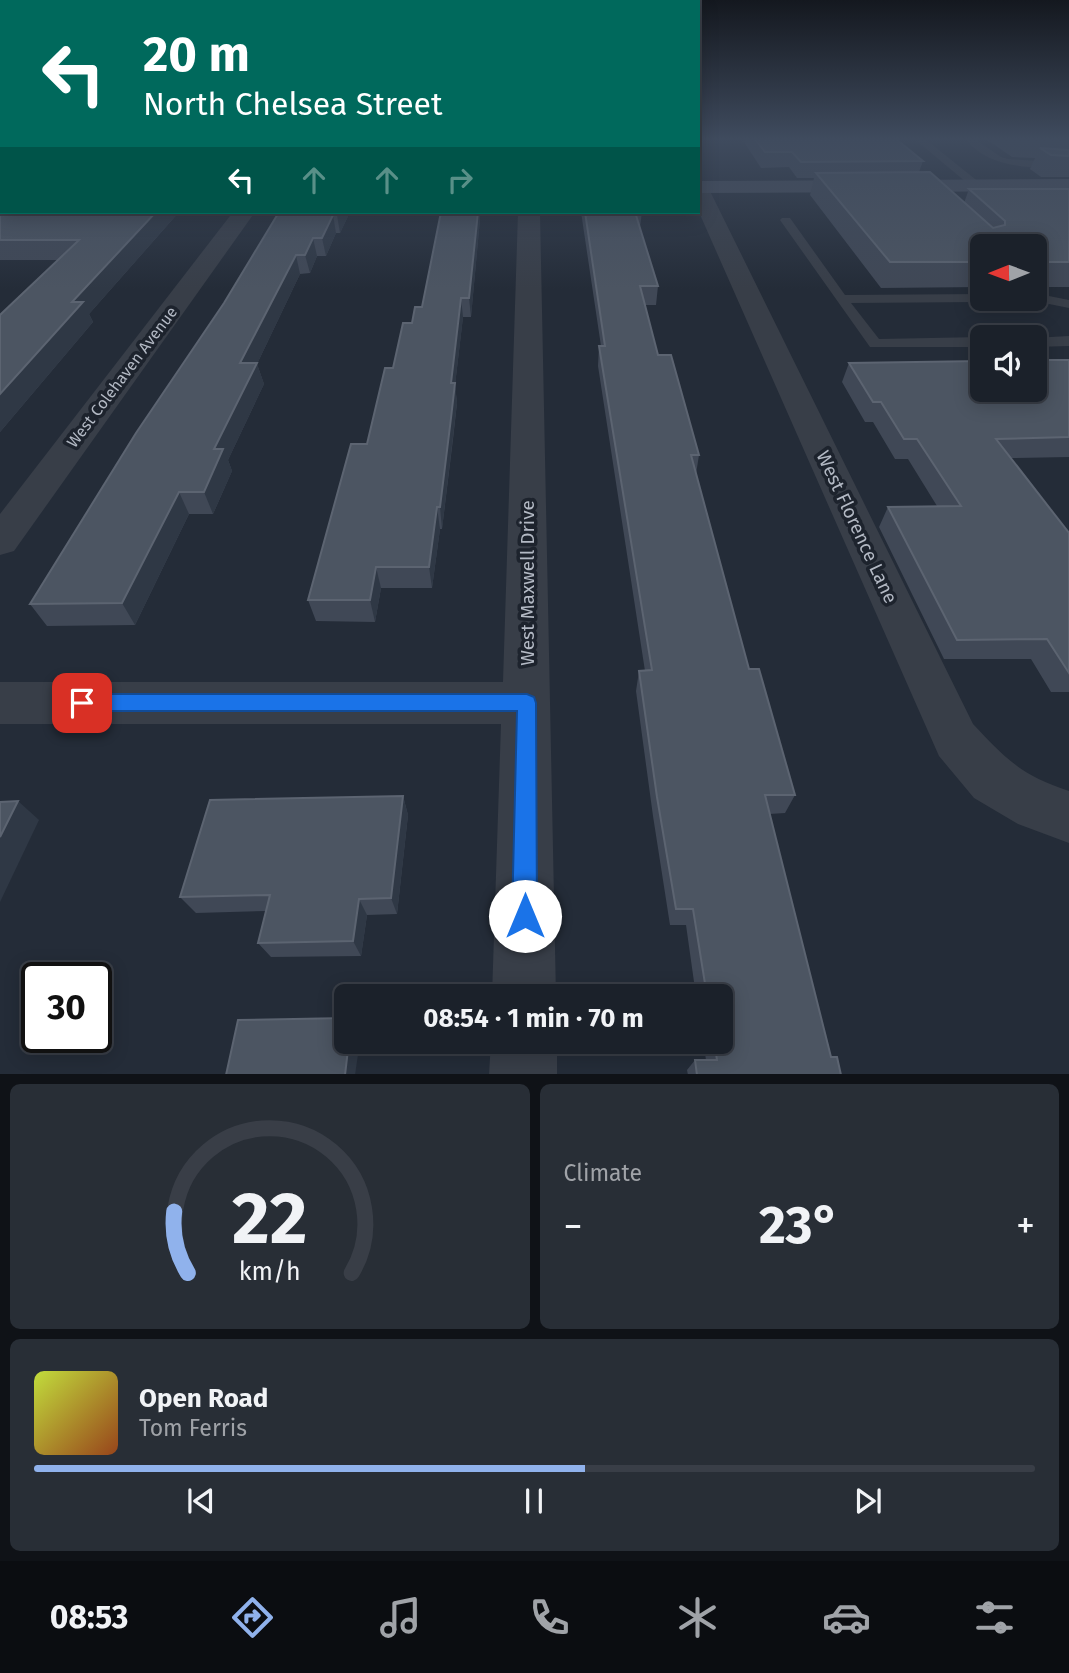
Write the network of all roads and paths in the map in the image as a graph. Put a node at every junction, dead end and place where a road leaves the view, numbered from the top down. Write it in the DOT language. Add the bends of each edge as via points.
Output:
graph roads {
  1 [pos="820,189"];
  2 [pos="943,189"];
  3 [pos="700,191"];
  4 [pos="243,214"];
  5 [pos="530,214"];
  6 [pos="786,219"];
  7 [pos="970,298"];
  8 [pos="841,299"];
  9 [pos="1047,299"];
  10 [pos="1069,304"];
  11 [pos="1069,341"];
  12 [pos="970,342"];
  13 [pos="1047,342"];
  14 [pos="0,541"];
  15 [pos="0,703"];
  16 [pos="527,703"];
  17 [pos="1069,817"];
  18 [pos="524,984"];
  19 [pos="524,1054"];
  20 [pos="523,1074"];
  1 -- 2 [label="main road"];
  3 -- 17 [label="street, West Florence Lane" via="956,740 992,781 1037,806"];
  4 -- 14 [label="street, West Colehaven Avenue"];
  5 -- 16 [label="street, West Maxwell Drive"];
  6 -- 8 [label="lane"];
  7 -- 8 [label="lane"];
  8 -- 12 [label="lane" via="875,344"];
  9 -- 10 [label="lane"];
  11 -- 13 [label="lane"];
  15 -- 16 [label="street"];
  16 -- 18 [label="street, West Maxwell Drive"];
  19 -- 20 [label="street"];
}
